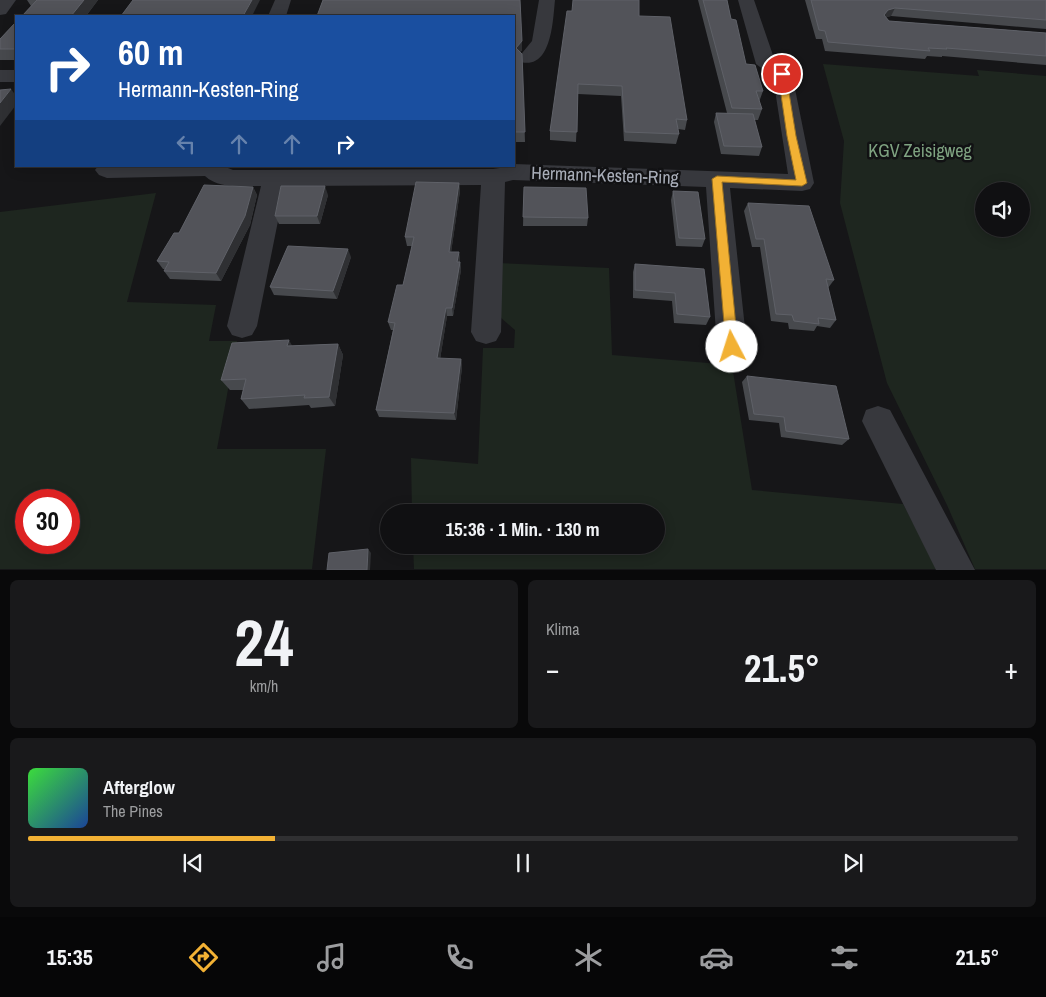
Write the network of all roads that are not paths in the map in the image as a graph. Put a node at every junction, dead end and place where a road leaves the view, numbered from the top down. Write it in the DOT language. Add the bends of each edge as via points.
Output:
graph roads {
  1 [pos="8,0"];
  2 [pos="283,0"];
  3 [pos="547,0"];
  4 [pos="746,0"];
  5 [pos="0,10"];
  6 [pos="277,15"];
  7 [pos="528,58"];
  8 [pos="0,76"];
  9 [pos="15,76"];
  10 [pos="209,167"];
  11 [pos="107,170"];
  12 [pos="493,177"];
  13 [pos="275,178"];
  14 [pos="717,179"];
  15 [pos="242,326"];
  16 [pos="486,332"];
  17 [pos="732,347"];
  18 [pos="878,421"];
  19 [pos="956,570"];
  1 -- 5 [label="street"];
  2 -- 6 [label="street"];
  3 -- 7 [label="street" via="541,42"];
  4 -- 14 [label="street, Hermann-Kesten-Ring" via="766,64 782,74 802,183"];
  8 -- 9 [label="street"];
  10 -- 11 [label="street"];
  10 -- 13 [label="street, Hermann-Kesten-Ring" via="218,175 233,178"];
  12 -- 13 [label="street, Hermann-Kesten-Ring"];
  12 -- 14 [label="street, Hermann-Kesten-Ring" via="513,172"];
  12 -- 16 [label="street"];
  13 -- 15 [label="street"];
  14 -- 17 [label="street"];
  18 -- 19 [label="street"];
}
